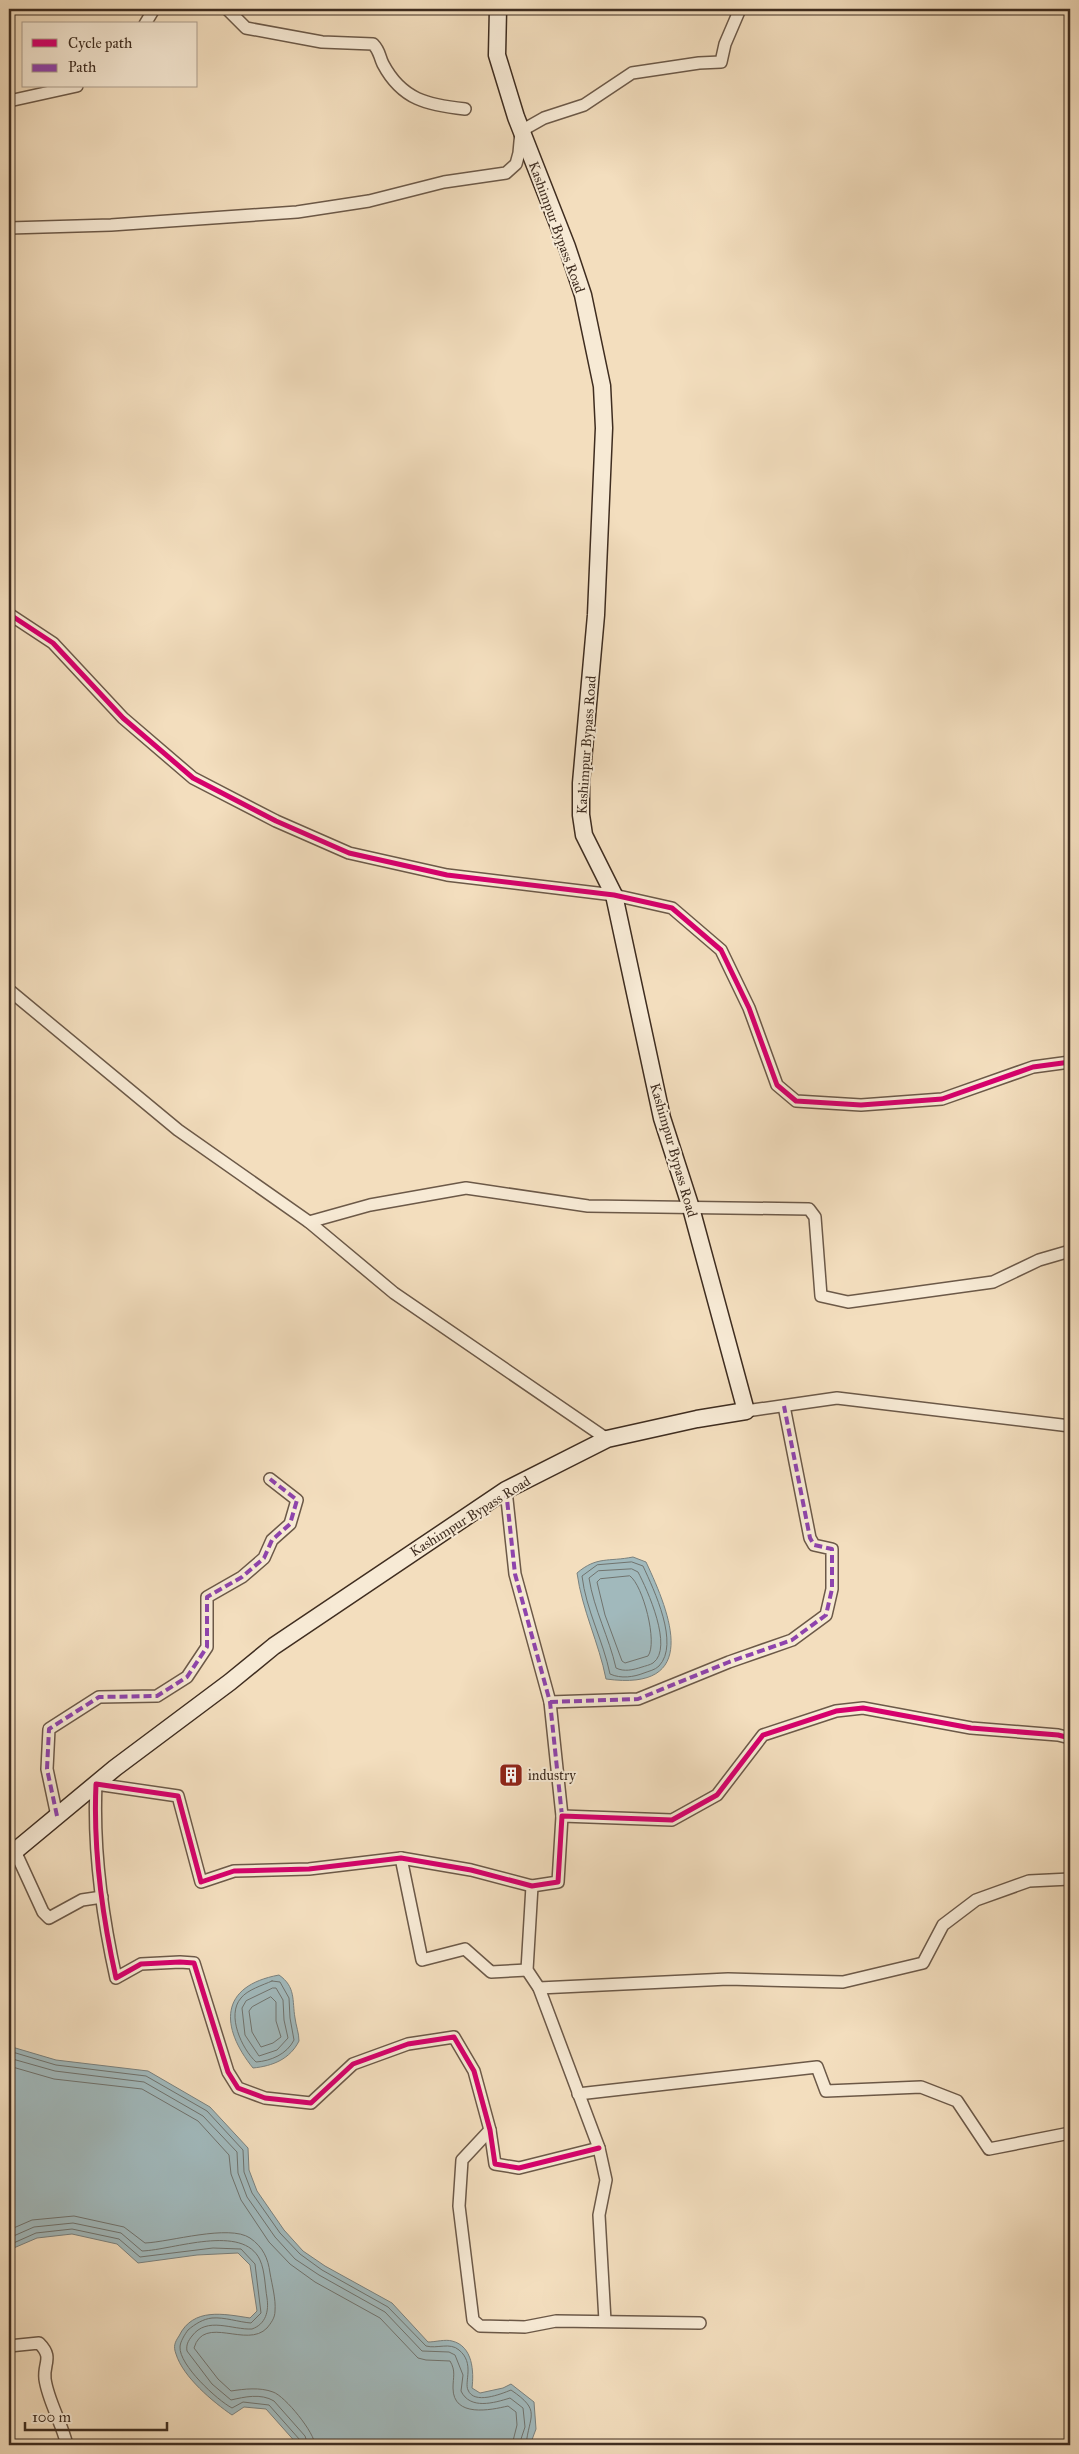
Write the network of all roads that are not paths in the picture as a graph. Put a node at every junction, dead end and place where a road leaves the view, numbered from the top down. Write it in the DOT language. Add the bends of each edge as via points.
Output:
graph roads {
  1 [pos="154,9"];
  2 [pos="226,9"];
  3 [pos="498,9"];
  4 [pos="740,9"];
  5 [pos="145,22"];
  6 [pos="68,88"];
  7 [pos="9,101"];
  8 [pos="465,109"];
  9 [pos="522,131"];
  10 [pos="9,228"];
  11 [pos="9,614"];
  12 [pos="614,896"];
  13 [pos="9,990"];
  14 [pos="1070,1062"];
  15 [pos="691,1208"];
  16 [pos="309,1222"];
  17 [pos="1070,1251"];
  18 [pos="784,1406"];
  19 [pos="746,1412"];
  20 [pos="1070,1426"];
  21 [pos="607,1439"];
  22 [pos="270,1479"];
  23 [pos="506,1490"];
  24 [pos="550,1702"];
  25 [pos="1070,1738"];
  26 [pos="96,1784"];
  27 [pos="57,1816"];
  28 [pos="562,1816"];
  29 [pos="12,1853"];
  30 [pos="401,1858"];
  31 [pos="1070,1878"];
  32 [pos="532,1886"];
  33 [pos="102,1897"];
  34 [pos="527,1970"];
  35 [pos="539,1988"];
  36 [pos="578,2094"];
  37 [pos="490,2130"];
  38 [pos="1070,2133"];
  39 [pos="599,2148"];
  40 [pos="605,2321"];
  41 [pos="700,2323"];
  42 [pos="9,2346"];
  43 [pos="68,2445"];
  1 -- 5 [label="street"];
  2 -- 8 [label="street" via="246,28 322,42 372,44 380,51 382,64 408,96 442,107"];
  3 -- 9 [label="main road, Kashimpur Bypass Road" via="497,55"];
  4 -- 9 [label="street" via="721,62 632,73 584,106 544,118"];
  6 -- 7 [label="street"];
  9 -- 10 [label="street" via="518,158 506,173 444,182 369,201 297,212 111,225"];
  9 -- 12 [label="main road, Kashimpur Bypass Road" via="583,295 602,386 604,428 596,615 581,815 584,835"];
  11 -- 12 [label="street" via="53,643 123,718 193,778 276,821 348,853 447,875"];
  12 -- 14 [label="street" via="672,908 721,950 749,1008 777,1085 796,1100 861,1105 942,1099 1033,1068"];
  12 -- 15 [label="main road, Kashimpur Bypass Road" via="662,1118"];
  13 -- 16 [label="street" via="178,1130"];
  15 -- 16 [label="street" via="588,1206 466,1188 370,1205"];
  15 -- 17 [label="street" via="810,1209 815,1216 821,1296 848,1302 992,1282 1039,1260"];
  15 -- 19 [label="main road, Kashimpur Bypass Road"];
  16 -- 21 [label="street" via="394,1293"];
  18 -- 19 [label="street"];
  18 -- 20 [label="street" via="837,1398"];
  18 -- 24 [label="street" via="810,1538 814,1545 832,1549 832,1589 826,1615 792,1640 638,1699"];
  19 -- 21 [label="main road, Kashimpur Bypass Road" via="697,1418"];
  21 -- 23 [label="main road, Kashimpur Bypass Road"];
  22 -- 27 [label="street" via="297,1500 290,1524 272,1540 264,1558 242,1577 207,1596 207,1647 186,1677 157,1696 99,1697 49,1729 47,1768"];
  23 -- 24 [label="street" via="515,1574"];
  23 -- 26 [label="main road, Kashimpur Bypass Road" via="274,1646"];
  24 -- 28 [label="street"];
  25 -- 28 [label="street" via="971,1728 863,1708 836,1711 762,1735 717,1795 672,1820"];
  26 -- 27 [label="main road, Kashimpur Bypass Road"];
  26 -- 30 [label="street" via="178,1796 201,1882 234,1871 309,1869"];
  26 -- 33 [label="street" via="94,1821"];
  27 -- 29 [label="main road, Kashimpur Bypass Road"];
  28 -- 32 [label="street" via="558,1882"];
  29 -- 33 [label="street" via="42,1912 49,1918 82,1900"];
  30 -- 32 [label="street" via="471,1870"];
  30 -- 34 [label="street" via="422,1960 465,1949 491,1972"];
  31 -- 35 [label="street" via="1029,1881 976,1900 943,1926 923,1963 843,1982 728,1979"];
  32 -- 34 [label="street"];
  33 -- 37 [label="street" via="116,1978 141,1964 194,1963 228,2072 238,2088 265,2098 311,2103 353,2064 408,2044 454,2037 474,2071"];
  34 -- 35 [label="street"];
  35 -- 36 [label="street"];
  36 -- 38 [label="street" via="817,2067 826,2091 921,2087 957,2101 989,2149"];
  36 -- 39 [label="street"];
  37 -- 39 [label="street" via="495,2164 518,2168"];
  37 -- 40 [label="street" via="462,2160 459,2206 473,2320 480,2326 525,2327 556,2321"];
  39 -- 40 [label="street" via="606,2180 600,2215"];
  40 -- 41 [label="street"];
  42 -- 43 [label="street" via="39,2343 43,2347 49,2358 45,2377 48,2392"];
}
